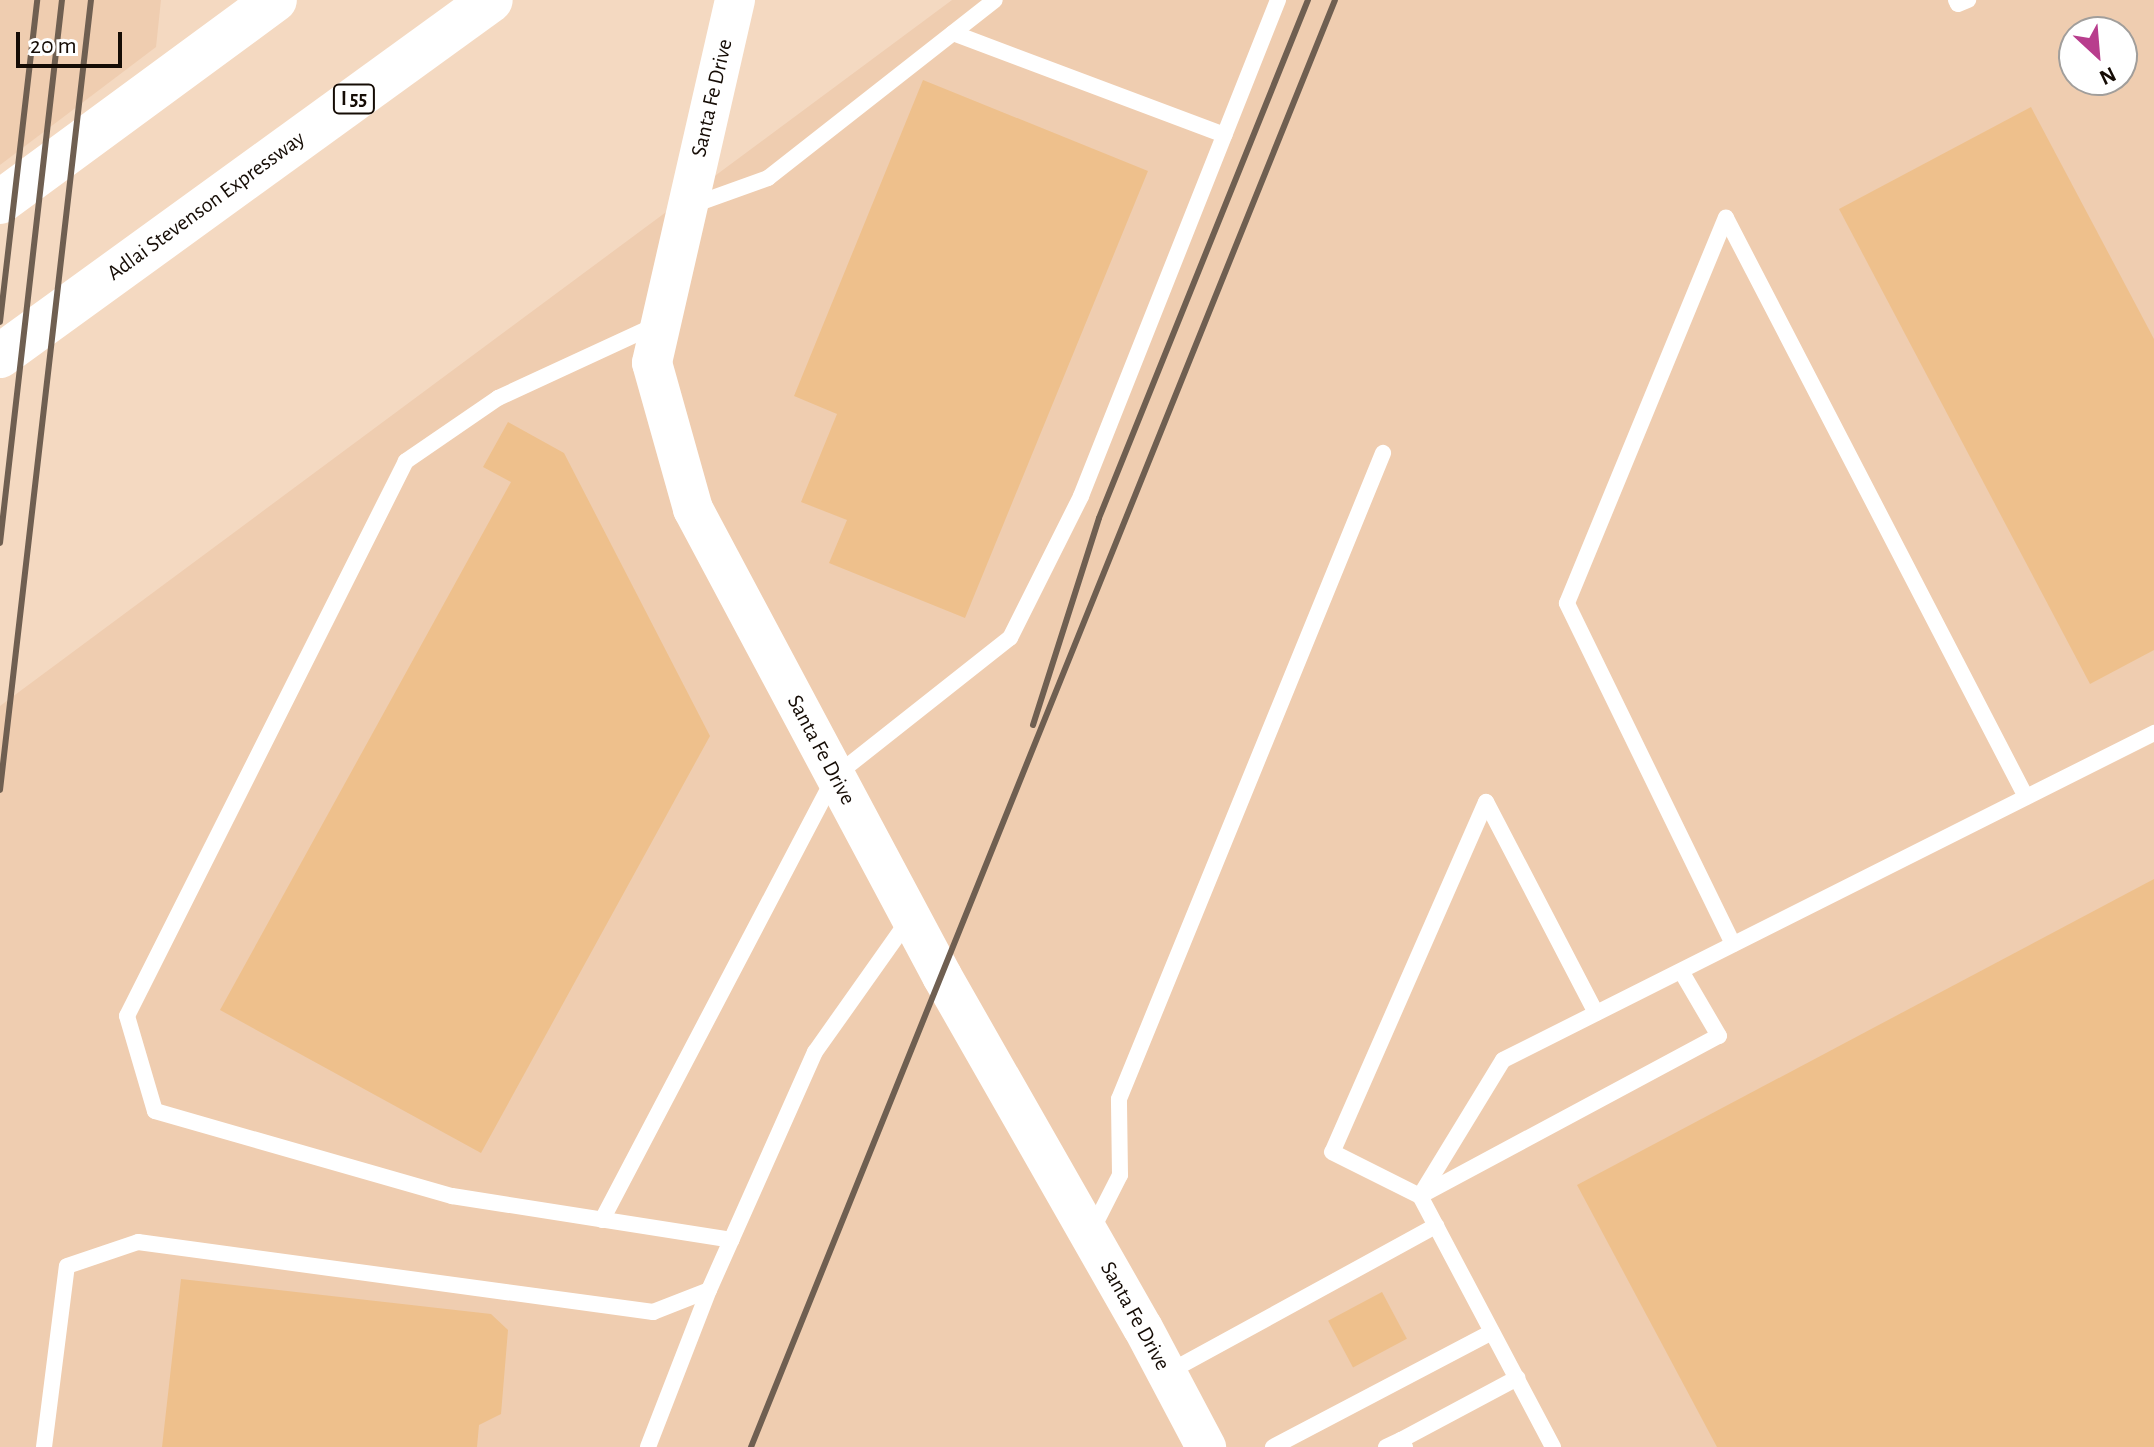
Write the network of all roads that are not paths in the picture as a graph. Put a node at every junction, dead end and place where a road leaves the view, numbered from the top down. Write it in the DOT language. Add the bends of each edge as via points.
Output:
graph roads {
  1 [pos="275,0"];
  2 [pos="491,0"];
  3 [pos="735,0"];
  4 [pos="995,0"];
  5 [pos="1278,0"];
  6 [pos="1956,0"];
  7 [pos="1968,0"];
  8 [pos="953,33"];
  9 [pos="1224,135"];
  10 [pos="0,202"];
  11 [pos="687,207"];
  12 [pos="661,323"];
  13 [pos="0,356"];
  14 [pos="1383,453"];
  15 [pos="2154,733"];
  16 [pos="835,776"];
  17 [pos="2026,797"];
  18 [pos="911,917"];
  19 [pos="1733,944"];
  20 [pos="1681,971"];
  21 [pos="1596,1013"];
  22 [pos="1420,1196"];
  23 [pos="602,1220"];
  24 [pos="1436,1226"];
  25 [pos="1090,1235"];
  26 [pos="732,1240"];
  27 [pos="709,1290"];
  28 [pos="1492,1332"];
  29 [pos="1167,1373"];
  30 [pos="1517,1378"];
  31 [pos="1397,1445"];
  32 [pos="44,1447"];
  33 [pos="648,1447"];
  34 [pos="1206,1447"];
  35 [pos="1273,1447"];
  36 [pos="1553,1447"];
  1 -- 10 [label="highway"];
  2 -- 13 [label="highway, Adlai Stevenson Expressway / I 55"];
  3 -- 11 [label="street, Santa Fe Drive"];
  4 -- 8 [label="lane"];
  5 -- 9 [label="lane"];
  6 -- 7 [label="lane"];
  8 -- 9 [label="lane"];
  8 -- 11 [label="lane" via="768,178"];
  9 -- 16 [label="lane" via="1081,496 1010,638"];
  11 -- 12 [label="street, Santa Fe Drive"];
  12 -- 16 [label="street, Santa Fe Drive" via="652,363 693,509"];
  12 -- 23 [label="lane" via="498,398 406,461 127,1016 155,1111 452,1196"];
  14 -- 25 [label="lane" via="1119,1099 1120,1175"];
  15 -- 17 [label="lane"];
  16 -- 18 [label="street, Santa Fe Drive"];
  16 -- 23 [label="lane"];
  17 -- 19 [label="lane"];
  17 -- 19 [label="lane" via="1726,218 1567,603"];
  18 -- 25 [label="street, Santa Fe Drive"];
  18 -- 26 [label="lane" via="815,1052"];
  19 -- 20 [label="lane"];
  20 -- 21 [label="lane"];
  20 -- 22 [label="lane" via="1719,1036"];
  21 -- 22 [label="lane" via="1503,1060"];
  21 -- 22 [label="lane" via="1486,802 1332,1152"];
  22 -- 24 [label="lane"];
  23 -- 26 [label="lane"];
  24 -- 28 [label="lane"];
  24 -- 29 [label="lane"];
  25 -- 29 [label="street, Santa Fe Drive"];
  26 -- 27 [label="lane"];
  27 -- 32 [label="lane" via="653,1312 138,1242 67,1266"];
  27 -- 33 [label="lane"];
  28 -- 30 [label="lane"];
  28 -- 35 [label="lane"];
  29 -- 34 [label="street, Santa Fe Drive"];
  30 -- 31 [label="lane"];
  30 -- 36 [label="lane"];
}
